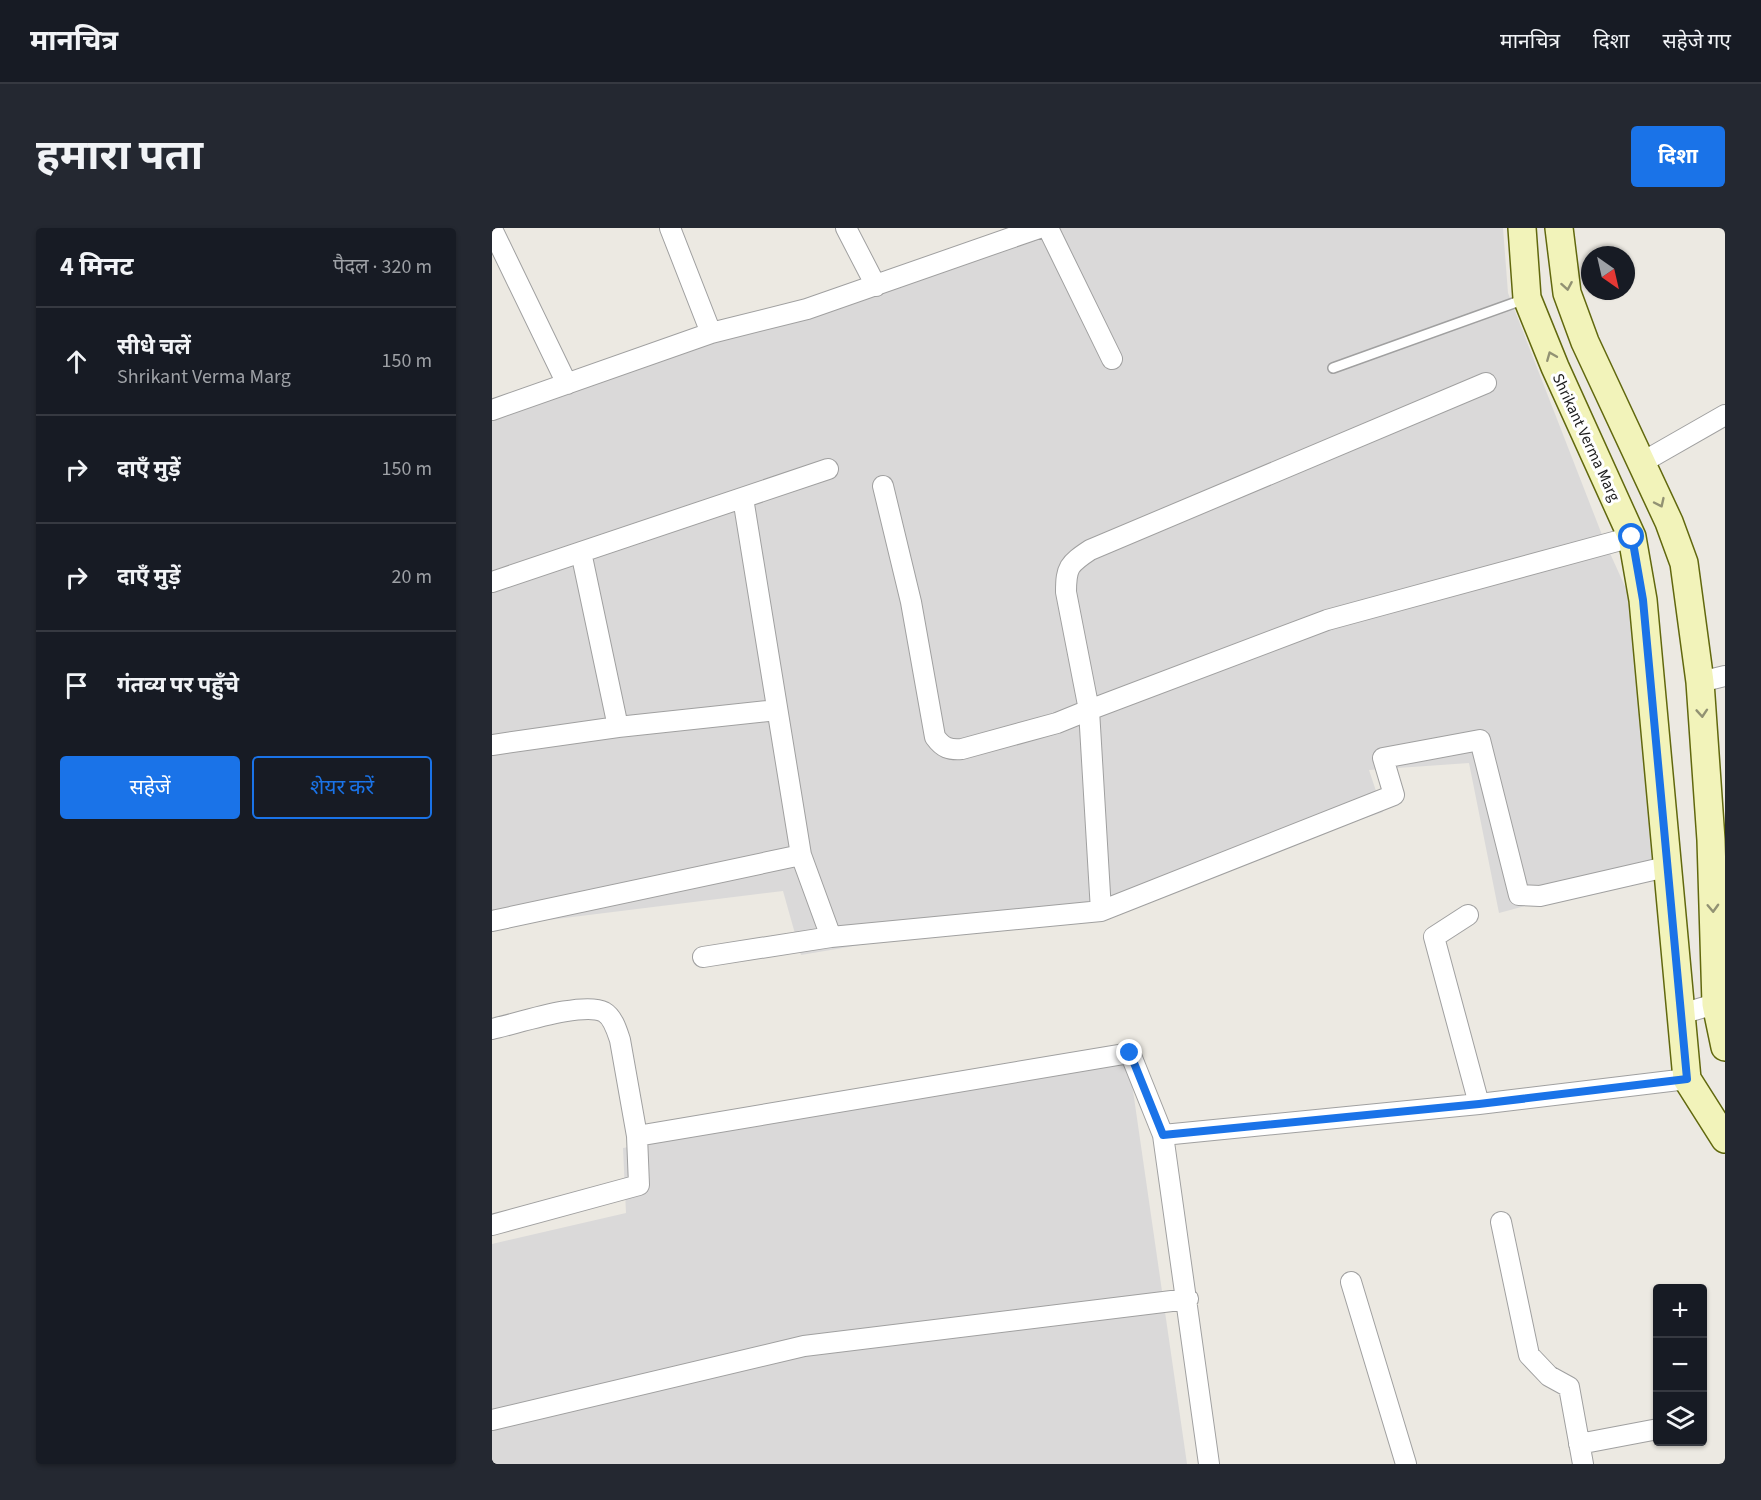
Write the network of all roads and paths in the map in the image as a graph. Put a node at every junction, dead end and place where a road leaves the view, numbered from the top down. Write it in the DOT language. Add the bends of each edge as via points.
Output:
graph roads {
  1 [pos="670,228"];
  2 [pos="846,228"];
  3 [pos="1039,228"];
  4 [pos="1048,228"];
  5 [pos="1522,228"];
  6 [pos="1559,228"];
  7 [pos="492,229"];
  8 [pos="876,286"];
  9 [pos="1527,298"];
  10 [pos="711,333"];
  11 [pos="1112,359"];
  12 [pos="1333,368"];
  13 [pos="1486,383"];
  14 [pos="567,384"];
  15 [pos="492,410"];
  16 [pos="1725,415"];
  17 [pos="1641,463"];
  18 [pos="828,469"];
  19 [pos="883,486"];
  20 [pos="743,498"];
  21 [pos="1632,537"];
  22 [pos="581,552"];
  23 [pos="492,582"];
  24 [pos="1712,679"];
  25 [pos="777,710"];
  26 [pos="1089,710"];
  27 [pos="618,728"];
  28 [pos="492,745"];
  29 [pos="1718,838"];
  30 [pos="801,855"];
  31 [pos="1666,867"];
  32 [pos="1101,911"];
  33 [pos="1468,915"];
  34 [pos="492,921"];
  35 [pos="831,937"];
  36 [pos="703,957"];
  37 [pos="1720,1003"];
  38 [pos="1681,1014"];
  39 [pos="492,1029"];
  40 [pos="1725,1047"];
  41 [pos="1687,1079"];
  42 [pos="1479,1104"];
  43 [pos="1163,1135"];
  44 [pos="637,1136"];
  45 [pos="1725,1139"];
  46 [pos="1502,1222"];
  47 [pos="492,1225"];
  48 [pos="1351,1282"];
  49 [pos="1188,1299"];
  50 [pos="492,1420"];
  51 [pos="1653,1430"];
  52 [pos="1579,1444"];
  53 [pos="1209,1464"];
  54 [pos="1406,1464"];
  55 [pos="1583,1464"];
  1 -- 10 [label="street"];
  2 -- 8 [label="street"];
  3 -- 8 [label="street"];
  4 -- 11 [label="street"];
  5 -- 9 [label="street, Shrikant Verma Marg"];
  6 -- 17 [label="street, one-way" via="1567,293 1585,342"];
  7 -- 14 [label="street"];
  8 -- 10 [label="street" via="807,309"];
  9 -- 12 [label="lane"];
  21 -- 9 [label="street, Shrikant Verma Marg, one-way"];
  10 -- 14 [label="street"];
  13 -- 26 [label="street" via="1090,550 1071,562 1066,592"];
  14 -- 15 [label="street"];
  16 -- 17 [label="street"];
  17 -- 24 [label="street, one-way" via="1684,563"];
  18 -- 20 [label="street"];
  19 -- 26 [label="street" via="911,602 931,723 942,746 962,749 1057,723"];
  20 -- 22 [label="street"];
  20 -- 25 [label="street"];
  21 -- 26 [label="street" via="1327,620"];
  21 -- 31 [label="street, Shrikant Verma Marg" via="1643,600"];
  22 -- 23 [label="street"];
  22 -- 27 [label="street"];
  24 -- 29 [label="street, one-way"];
  25 -- 27 [label="street"];
  25 -- 30 [label="street"];
  26 -- 32 [label="street"];
  27 -- 28 [label="street"];
  29 -- 37 [label="street, one-way"];
  30 -- 34 [label="street"];
  30 -- 35 [label="street"];
  31 -- 32 [label="street" via="1540,896 1519,895 1480,740 1383,758 1394,795"];
  31 -- 38 [label="street, Shrikant Verma Marg"];
  32 -- 35 [label="street"];
  33 -- 42 [label="street" via="1434,937"];
  35 -- 36 [label="street"];
  37 -- 38 [label="street"];
  37 -- 40 [label="street"];
  38 -- 41 [label="street, Shrikant Verma Marg"];
  39 -- 44 [label="street" via="565,1012 595,1008 606,1013 620,1040"];
  41 -- 42 [label="street"];
  41 -- 45 [label="street, Shrikant Verma Marg"];
  42 -- 43 [label="street"];
  43 -- 44 [label="street" via="1130,1053"];
  43 -- 49 [label="street"];
  44 -- 47 [label="street" via="639,1185"];
  46 -- 52 [label="street" via="1529,1355 1549,1376 1569,1387"];
  48 -- 54 [label="street"];
  49 -- 50 [label="street" via="804,1346"];
  49 -- 53 [label="street"];
  51 -- 52 [label="street"];
  52 -- 55 [label="street"];
}
